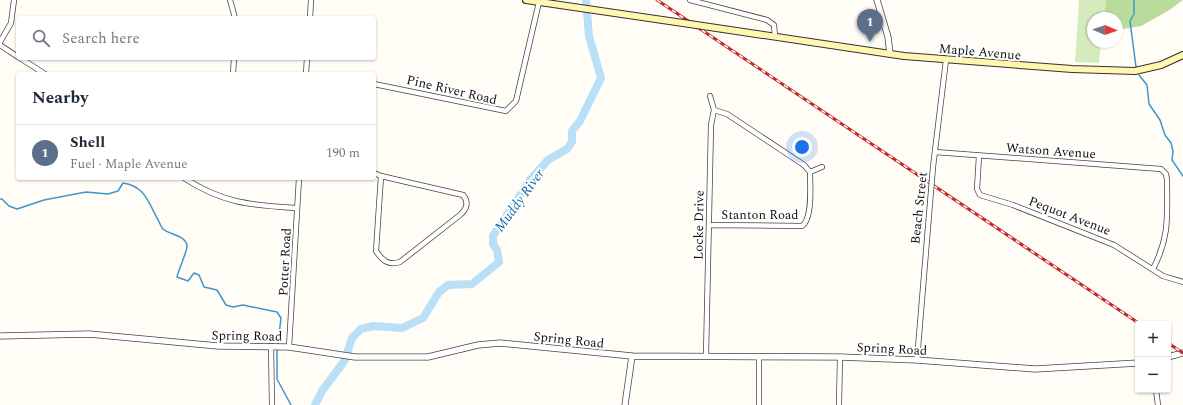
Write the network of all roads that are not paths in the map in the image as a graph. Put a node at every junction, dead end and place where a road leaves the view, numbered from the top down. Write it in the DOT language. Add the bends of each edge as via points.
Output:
graph roads {
  1 [pos="14,0"];
  2 [pos="230,0"];
  3 [pos="312,0"];
  4 [pos="526,0"];
  5 [pos="690,0"];
  6 [pos="877,0"];
  7 [pos="539,2"];
  8 [pos="234,16"];
  9 [pos="310,16"];
  10 [pos="774,37"];
  11 [pos="0,42"];
  12 [pos="0,45"];
  13 [pos="890,54"];
  14 [pos="16,55"];
  15 [pos="1183,55"];
  16 [pos="24,60"];
  17 [pos="234,60"];
  18 [pos="307,60"];
  19 [pos="946,60"];
  20 [pos="42,72"];
  21 [pos="233,72"];
  22 [pos="306,72"];
  23 [pos="376,84"];
  24 [pos="710,96"];
  25 [pos="714,110"];
  26 [pos="935,152"];
  27 [pos="979,156"];
  28 [pos="822,167"];
  29 [pos="810,172"];
  30 [pos="376,174"];
  31 [pos="381,176"];
  32 [pos="187,180"];
  33 [pos="299,180"];
  34 [pos="297,208"];
  35 [pos="709,225"];
  36 [pos="1153,269"];
  37 [pos="1183,282"];
  38 [pos="0,336"];
  39 [pos="271,346"];
  40 [pos="289,347"];
  41 [pos="1183,353"];
  42 [pos="632,356"];
  43 [pos="706,356"];
  44 [pos="1171,356"];
  45 [pos="759,357"];
  46 [pos="840,357"];
  47 [pos="917,360"];
  48 [pos="1135,363"];
  49 [pos="1156,393"];
  50 [pos="272,405"];
  51 [pos="625,405"];
  52 [pos="759,405"];
  53 [pos="840,405"];
  54 [pos="1158,405"];
  1 -- 11 [label="street" via="11,23"];
  2 -- 8 [label="street"];
  3 -- 9 [label="street"];
  4 -- 7 [label="main road, Maple Avenue"];
  5 -- 10 [label="street" via="767,20 774,25"];
  6 -- 13 [label="street" via="888,37"];
  7 -- 10 [label="main road, Maple Avenue, bridge"];
  7 -- 23 [label="street, Pine River Road" via="516,101 506,111"];
  10 -- 13 [label="main road, Maple Avenue"];
  12 -- 14 [label="street"];
  13 -- 19 [label="main road, Maple Avenue"];
  15 -- 19 [label="main road, Maple Avenue" via="1155,67 1126,72"];
  16 -- 20 [label="street"];
  17 -- 21 [label="street"];
  18 -- 22 [label="street"];
  19 -- 26 [label="street, Beach Street"];
  24 -- 25 [label="street, Locke Drive"];
  25 -- 29 [label="street" via="727,114 804,164"];
  25 -- 35 [label="street, Locke Drive" via="710,125"];
  26 -- 27 [label="street, Watson Avenue"];
  26 -- 47 [label="street, Beach Street, bridge"];
  27 -- 36 [label="street, Pequot Avenue" via="977,189 980,195 1014,205 1114,245"];
  27 -- 36 [label="street, Watson Avenue" via="1164,171 1167,180 1166,237"];
  28 -- 29 [label="street"];
  29 -- 35 [label="street, Stanton Road" via="808,221 802,226"];
  30 -- 31 [label="street"];
  31 -- 31 [label="street" via="462,195 467,201 466,207 460,215 400,262 389,263 382,260 376,251"];
  32 -- 34 [label="street" via="228,200 256,206"];
  33 -- 34 [label="street, Potter Road"];
  34 -- 40 [label="street, Potter Road"];
  35 -- 43 [label="street, Locke Drive"];
  36 -- 37 [label="street, Pequot Avenue" via="1170,279"];
  38 -- 39 [label="street, Spring Road" via="80,334 145,338 206,346"];
  39 -- 40 [label="street, Spring Road"];
  39 -- 50 [label="street"];
  40 -- 42 [label="street, Spring Road" via="350,356 428,356 500,343"];
  41 -- 44 [label="street"];
  42 -- 43 [label="street, Spring Road"];
  42 -- 51 [label="street"];
  43 -- 45 [label="street, Spring Road"];
  45 -- 46 [label="street, Spring Road"];
  45 -- 52 [label="street"];
  46 -- 47 [label="street, Spring Road"];
  46 -- 53 [label="street"];
  47 -- 48 [label="street, Spring Road" via="1035,369"];
  49 -- 54 [label="street"];
}
